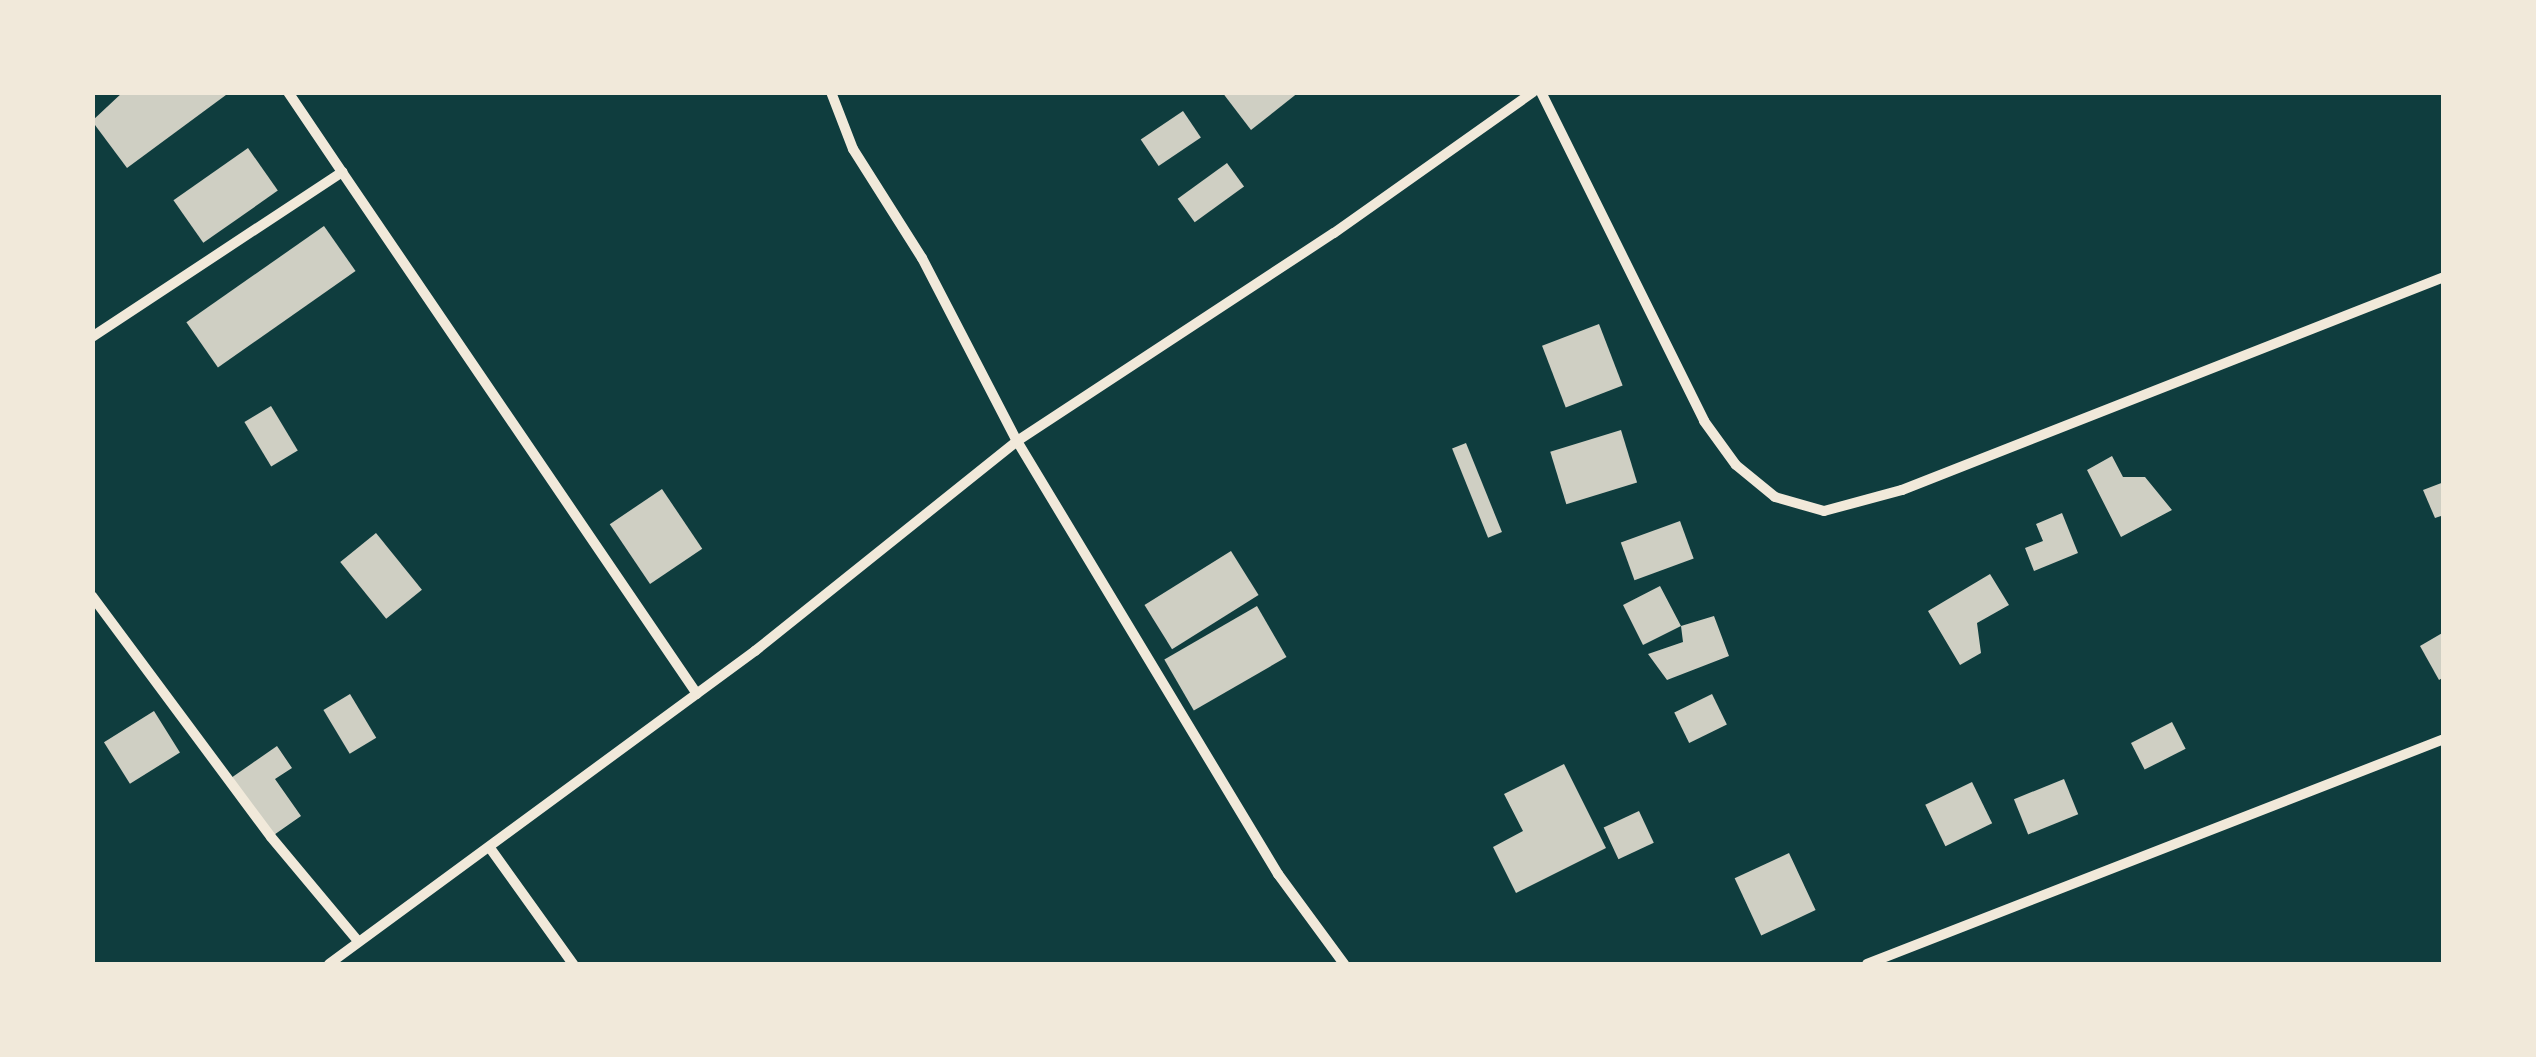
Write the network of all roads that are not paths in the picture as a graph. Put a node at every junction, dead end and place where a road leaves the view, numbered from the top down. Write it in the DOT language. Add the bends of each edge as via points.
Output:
graph roads {
  1 [pos="288,92"];
  2 [pos="831,92"];
  3 [pos="1533,92"];
  4 [pos="1541,92"];
  5 [pos="342,172"];
  6 [pos="2444,277"];
  7 [pos="92,337"];
  8 [pos="1017,441"];
  9 [pos="92,596"];
  10 [pos="697,694"];
  11 [pos="2444,739"];
  12 [pos="490,848"];
  13 [pos="358,941"];
  14 [pos="329,964"];
  15 [pos="574,964"];
  16 [pos="1344,964"];
  17 [pos="1867,964"];
  1 -- 5 [label="street"];
  2 -- 8 [label="street" via="853,148 922,258"];
  3 -- 8 [label="street" via="1334,233"];
  4 -- 6 [label="street" via="1704,421 1736,465 1775,497 1824,511 1902,490"];
  5 -- 7 [label="street"];
  5 -- 10 [label="street"];
  8 -- 10 [label="street"];
  8 -- 16 [label="street" via="1278,874"];
  9 -- 13 [label="street" via="271,837"];
  10 -- 12 [label="street"];
  11 -- 17 [label="street"];
  12 -- 13 [label="street"];
  12 -- 15 [label="street"];
  13 -- 14 [label="street"];
}
